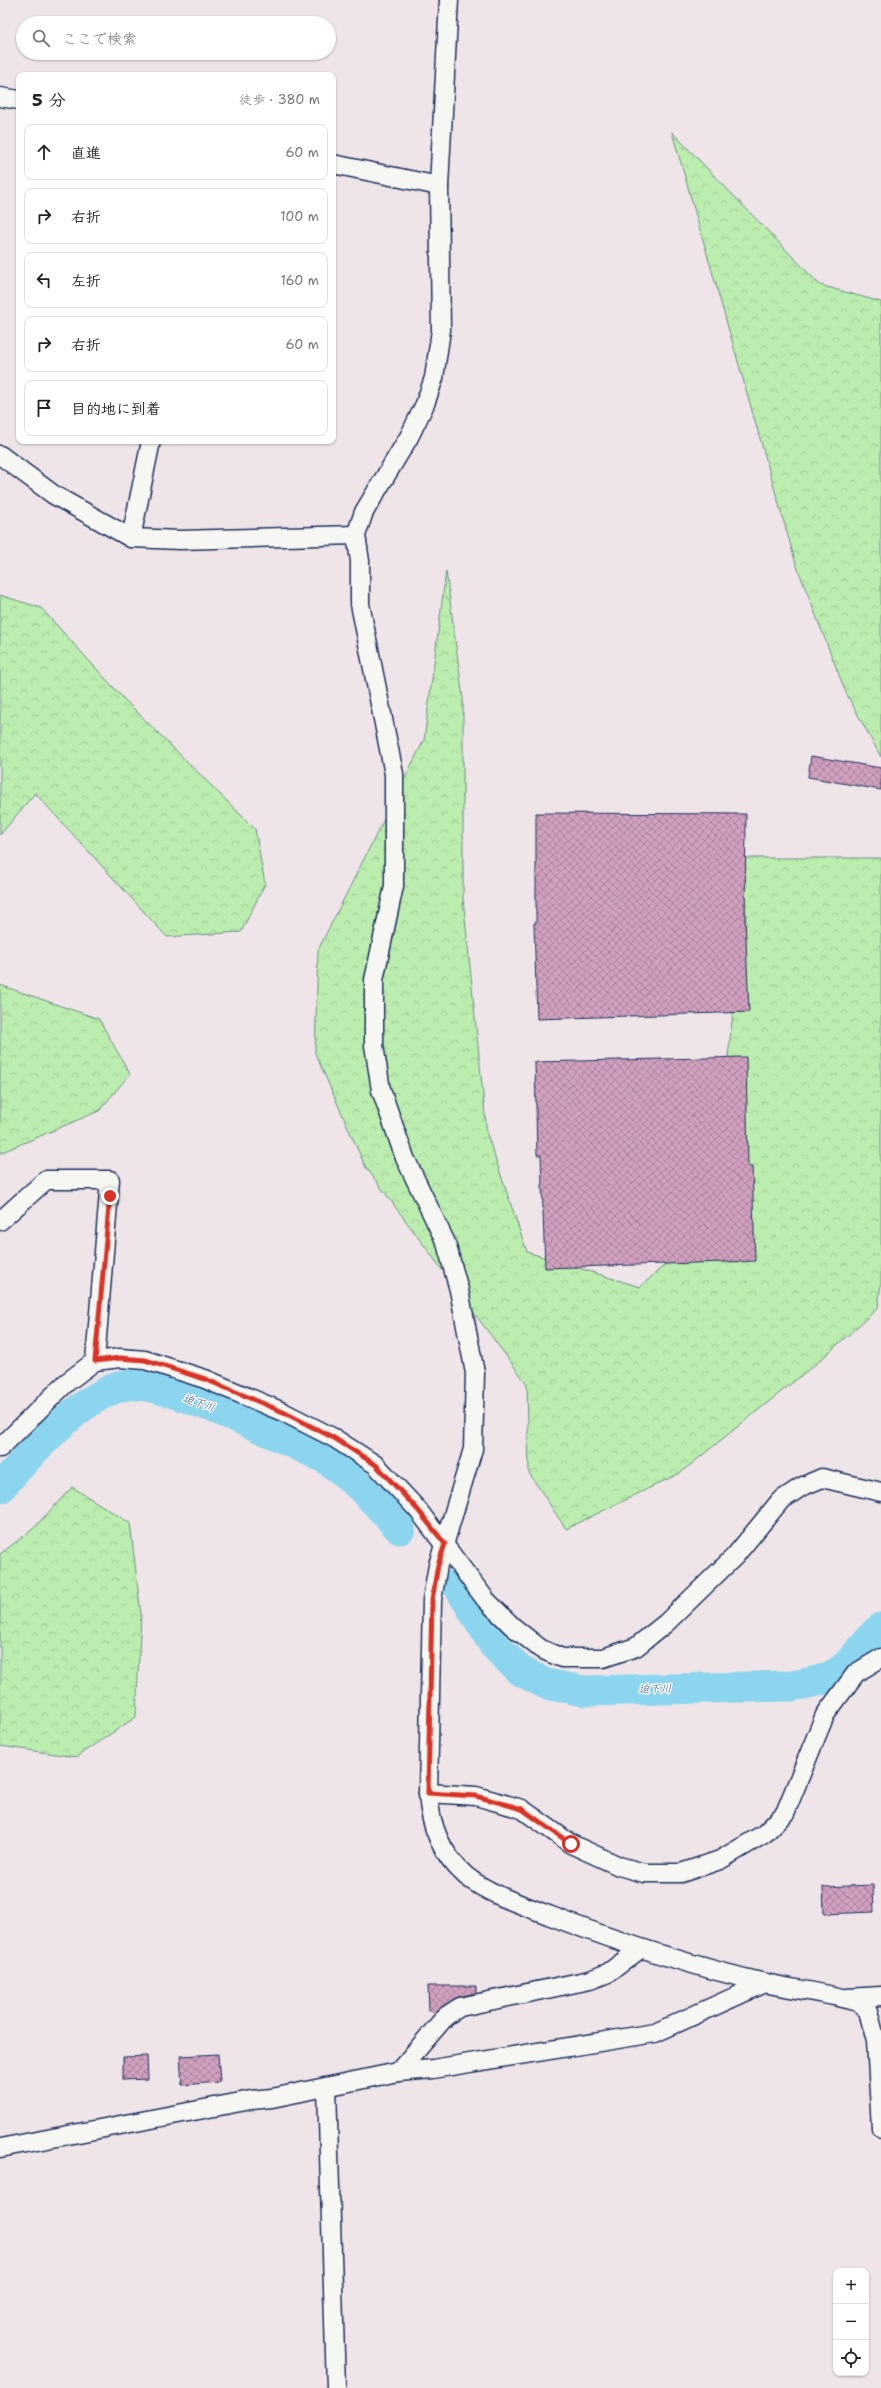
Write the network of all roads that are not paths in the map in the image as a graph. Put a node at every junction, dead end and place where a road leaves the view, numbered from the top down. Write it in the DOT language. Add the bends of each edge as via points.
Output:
graph roads {
  1 [pos="449,0"];
  2 [pos="0,96"];
  3 [pos="16,99"];
  4 [pos="336,165"];
  5 [pos="439,186"];
  6 [pos="150,444"];
  7 [pos="0,455"];
  8 [pos="356,535"];
  9 [pos="131,538"];
  10 [pos="0,1221"];
  11 [pos="95,1361"];
  12 [pos="0,1448"];
  13 [pos="881,1492"];
  14 [pos="445,1544"];
  15 [pos="881,1658"];
  16 [pos="428,1793"];
  17 [pos="640,1949"];
  18 [pos="765,1983"];
  19 [pos="881,1996"];
  20 [pos="846,1999"];
  21 [pos="398,2072"];
  22 [pos="327,2087"];
  23 [pos="881,2128"];
  24 [pos="0,2148"];
  25 [pos="336,2388"];
  1 -- 5 [label="street"];
  2 -- 3 [label="street"];
  4 -- 5 [label="street"];
  5 -- 8 [label="street" via="440,330 434,378 425,404 364,512"];
  6 -- 9 [label="street"];
  7 -- 9 [label="street" via="54,495"];
  8 -- 9 [label="street" via="180,540"];
  8 -- 14 [label="street" via="360,561 360,604 394,774 394,886 374,980 374,1045 380,1083 405,1158 446,1243 475,1373 473,1449"];
  10 -- 11 [label="street" via="46,1180 110,1180"];
  11 -- 12 [label="street" via="66,1382"];
  11 -- 14 [label="street" via="120,1358 145,1360 220,1385 327,1434 376,1465 418,1510"];
  13 -- 14 [label="street" via="822,1478 801,1486 780,1501 735,1556 666,1623 636,1647 603,1658 562,1658 541,1649 512,1626 486,1600"];
  14 -- 16 [label="street" via="438,1565 432,1600"];
  15 -- 16 [label="street" via="856,1673 825,1715 785,1812 764,1834 720,1860 681,1873 644,1873 619,1866 571,1844 522,1809 476,1796"];
  16 -- 17 [label="street" via="430,1814 439,1844 467,1876 502,1897"];
  17 -- 18 [label="street"];
  17 -- 21 [label="street" via="608,1973 590,1980 460,2008 446,2016"];
  18 -- 20 [label="street"];
  18 -- 21 [label="street" via="655,2033 433,2069"];
  19 -- 20 [label="street"];
  20 -- 23 [label="street" via="860,2003 868,2011 872,2022 876,2042"];
  21 -- 22 [label="street"];
  22 -- 24 [label="street"];
  22 -- 25 [label="street"];
}
